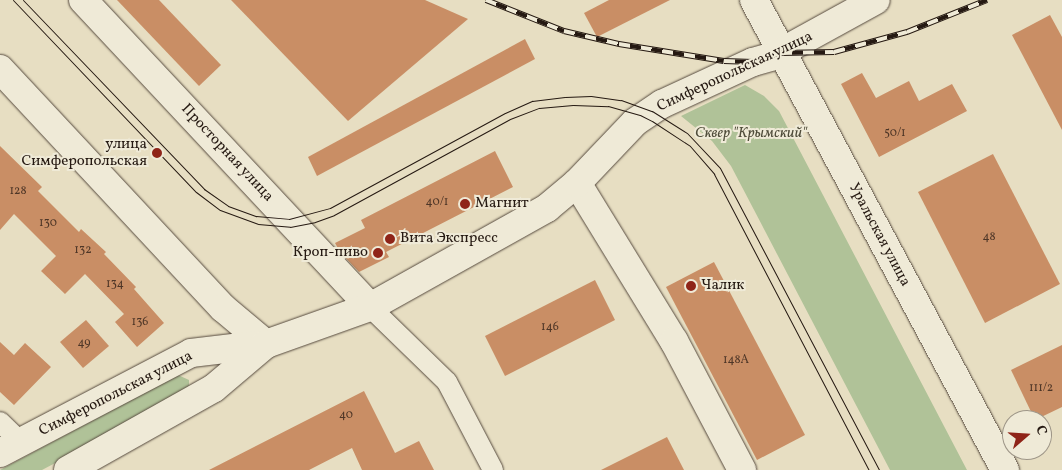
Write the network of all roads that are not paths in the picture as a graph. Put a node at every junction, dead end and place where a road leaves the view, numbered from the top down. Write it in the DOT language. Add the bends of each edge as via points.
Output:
graph roads {
  1 [pos="83,0"];
  2 [pos="745,0"];
  3 [pos="754,0"];
  4 [pos="876,0"];
  5 [pos="777,54"];
  6 [pos="0,69"];
  7 [pos="577,183"];
  8 [pos="370,307"];
  9 [pos="266,344"];
  10 [pos="0,422"];
  11 [pos="10,448"];
  12 [pos="68,470"];
  13 [pos="494,470"];
  14 [pos="742,470"];
  15 [pos="993,470"];
  16 [pos="1004,470"];
  1 -- 8 [label="street, Просторная улица"];
  2 -- 5 [label="street, Уральская улица"];
  3 -- 5 [label="street, Уральская улица"];
  4 -- 5 [label="street, Симферопольская улица"];
  5 -- 7 [label="street, Симферопольская улица" via="662,104 635,122"];
  5 -- 15 [label="street, Уральская улица"];
  5 -- 16 [label="street, Уральская улица"];
  6 -- 9 [label="street" via="223,308"];
  7 -- 8 [label="street, Симферопольская улица" via="546,208"];
  7 -- 14 [label="street" via="674,341"];
  8 -- 9 [label="street, Симферопольская улица"];
  8 -- 13 [label="street" via="447,382"];
  9 -- 11 [label="street, Симферопольская улица" via="191,353"];
  9 -- 12 [label="street, Симферопольская улица" via="214,388"];
  10 -- 11 [label="street"];
}
